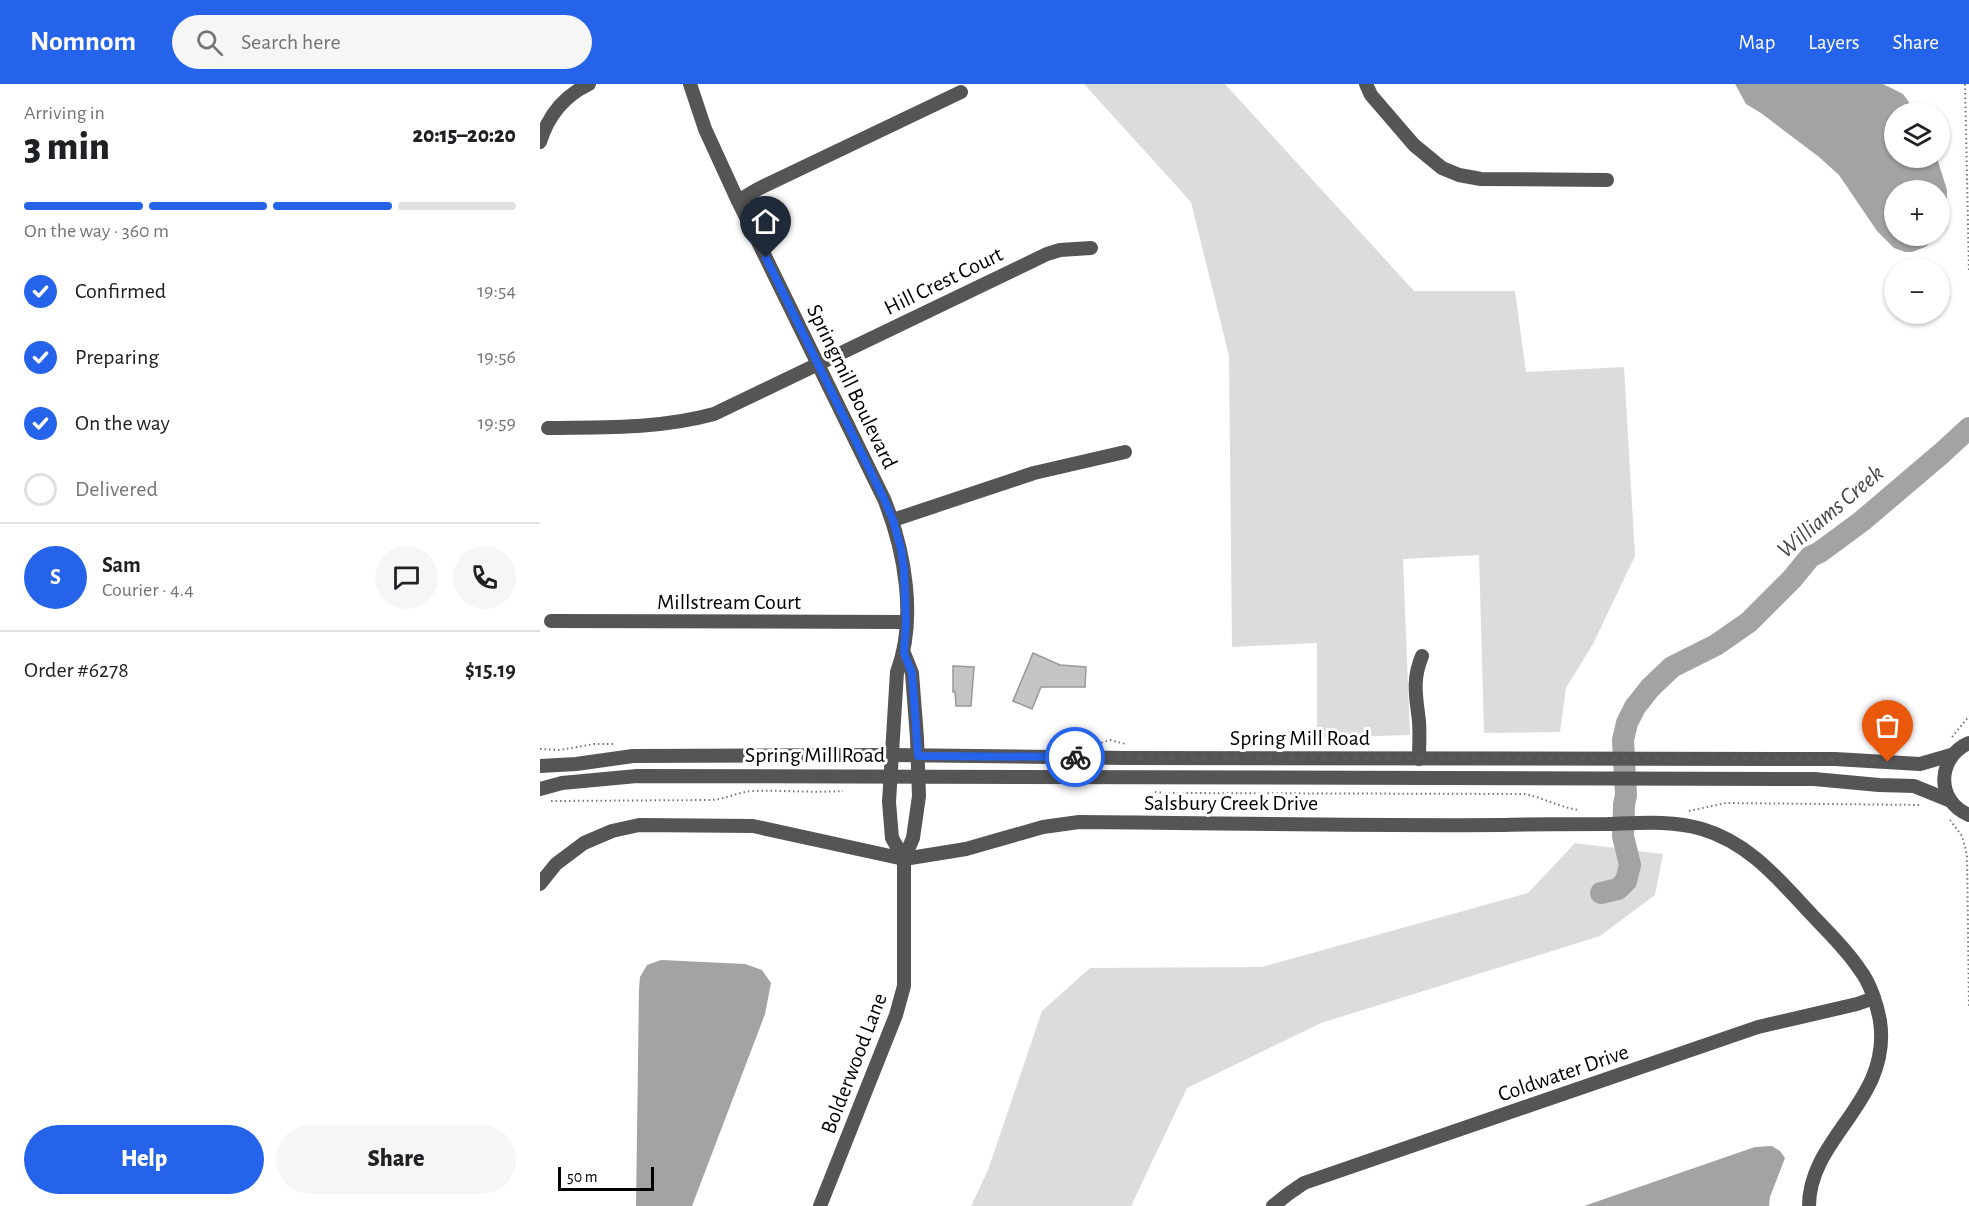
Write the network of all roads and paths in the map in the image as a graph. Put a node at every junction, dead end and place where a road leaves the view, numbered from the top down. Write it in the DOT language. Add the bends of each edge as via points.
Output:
graph roads {
  1 [pos="589,84"];
  2 [pos="690,84"];
  3 [pos="1366,84"];
  4 [pos="1965,84"];
  5 [pos="961,93"];
  6 [pos="540,142"];
  7 [pos="1607,180"];
  8 [pos="738,201"];
  9 [pos="1090,248"];
  10 [pos="1969,272"];
  11 [pos="819,364"];
  12 [pos="548,428"];
  13 [pos="1125,452"];
  14 [pos="893,520"];
  15 [pos="551,621"];
  16 [pos="906,622"];
  17 [pos="904,653"];
  18 [pos="1422,656"];
  19 [pos="1969,716"];
  20 [pos="1949,741"];
  21 [pos="1968,742"];
  22 [pos="1951,755"];
  23 [pos="1419,759"];
  24 [pos="891,765"];
  25 [pos="540,766"];
  26 [pos="918,766"];
  27 [pos="540,789"];
  28 [pos="847,790"];
  29 [pos="1151,791"];
  30 [pos="549,801"];
  31 [pos="1951,801"];
  32 [pos="1928,806"];
  33 [pos="1580,810"];
  34 [pos="1686,812"];
  35 [pos="1946,816"];
  36 [pos="1968,816"];
  37 [pos="1968,845"];
  38 [pos="904,859"];
  39 [pos="540,884"];
  40 [pos="1874,998"];
  41 [pos="1969,1007"];
  42 [pos="820,1206"];
  43 [pos="1273,1206"];
  44 [pos="1809,1206"];
  1 -- 6 [label="street" via="556,109"];
  2 -- 8 [label="street, Springmill Boulevard" via="705,129"];
  3 -- 7 [label="street" via="1414,145 1442,168 1459,175 1481,179"];
  4 -- 10 [label="path"];
  5 -- 8 [label="street"];
  8 -- 11 [label="street, Springmill Boulevard"];
  9 -- 11 [label="street, Hill Crest Court" via="1047,254"];
  11 -- 12 [label="street, Hill Crest Court" via="714,414 692,420 646,426"];
  11 -- 14 [label="street, Springmill Boulevard"];
  13 -- 14 [label="street" via="1034,472"];
  14 -- 16 [label="street, Springmill Boulevard" via="904,569"];
  15 -- 16 [label="street, Millstream Court"];
  16 -- 17 [label="street, Springmill Boulevard"];
  17 -- 24 [label="street, Springmill Boulevard" via="897,672"];
  17 -- 26 [label="street, Springmill Boulevard" via="912,673"];
  18 -- 23 [label="street" via="1414,689"];
  19 -- 20 [label="path"];
  21 -- 22 [label="street"];
  22 -- 23 [label="street, Spring Mill Road" via="1920,764 1835,759"];
  22 -- 31 [label="street" via="1943,778"];
  23 -- 26 [label="street, Spring Mill Road"];
  24 -- 25 [label="street, Spring Mill Road" via="633,756"];
  24 -- 26 [label="street, Spring Mill Road"];
  24 -- 26 [label="street, Spring Mill Road"];
  24 -- 27 [label="street, Spring Mill Road" via="629,776"];
  24 -- 38 [label="street, Bolderwood Lane" via="892,838"];
  26 -- 31 [label="street, Spring Mill Road" via="1826,780 1914,786"];
  26 -- 38 [label="street, Bolderwood Lane" via="919,796 913,838"];
  28 -- 30 [label="path" via="753,791 723,800"];
  29 -- 33 [label="path" via="1525,794"];
  31 -- 36 [label="street, Spring Mill Road"];
  32 -- 34 [label="path" via="1726,803"];
  35 -- 37 [label="path"];
  37 -- 41 [label="path"];
  38 -- 39 [label="street, Salsbury Creek Drive" via="753,826 639,825 584,843 556,864"];
  38 -- 40 [label="street, Salsbury Creek Drive" via="966,849 1043,827 1079,822 1680,825 1737,844 1766,866 1862,971"];
  38 -- 42 [label="street, Bolderwood Lane" via="904,986"];
  40 -- 43 [label="street, Coldwater Drive" via="1758,1027 1304,1183"];
  40 -- 44 [label="street, Salsbury Creek Drive" via="1880,1021 1878,1063 1856,1109 1812,1177"];
}
